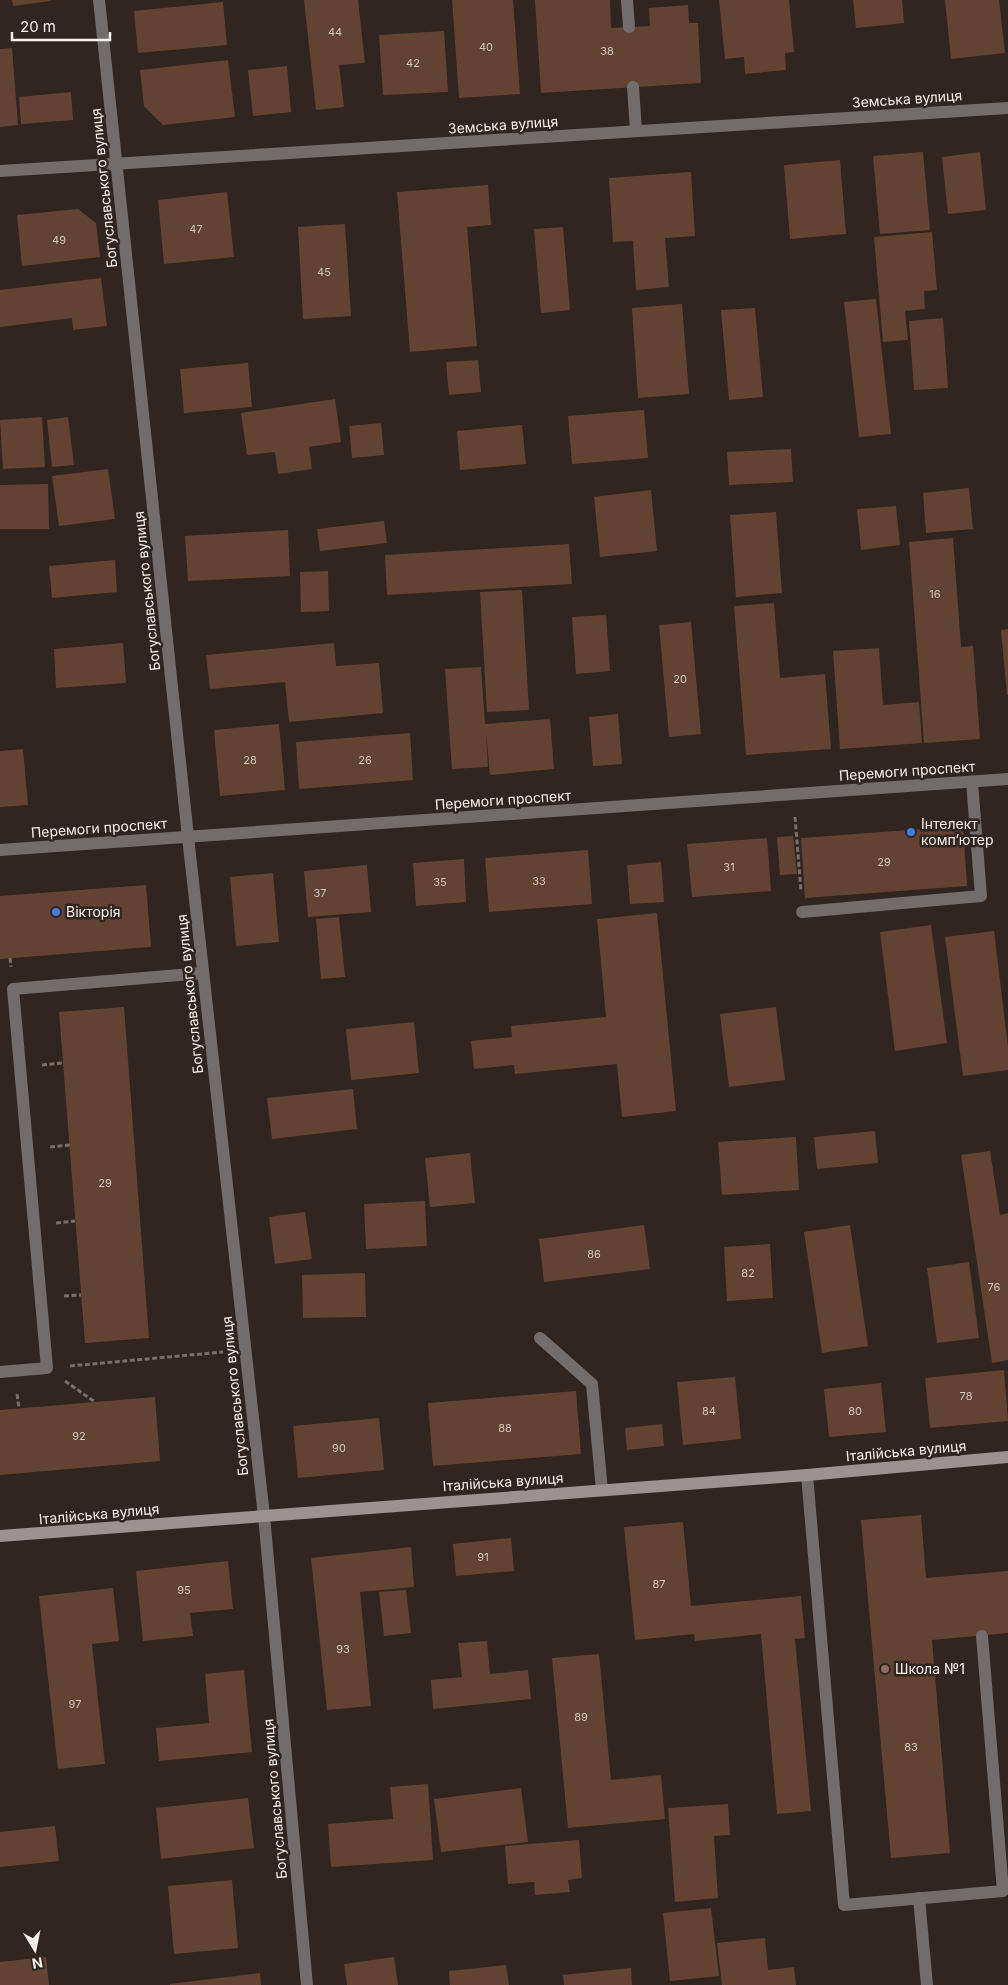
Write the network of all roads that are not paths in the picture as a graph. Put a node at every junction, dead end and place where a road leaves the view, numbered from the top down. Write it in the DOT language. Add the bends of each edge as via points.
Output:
graph roads {
  1 [pos="99,0"];
  2 [pos="628,0"];
  3 [pos="629,27"];
  4 [pos="633,87"];
  5 [pos="1008,108"];
  6 [pos="636,131"];
  7 [pos="117,164"];
  8 [pos="0,171"];
  9 [pos="1008,779"];
  10 [pos="972,782"];
  11 [pos="188,837"];
  12 [pos="0,850"];
  13 [pos="802,912"];
  14 [pos="203,973"];
  15 [pos="540,1338"];
  16 [pos="0,1372"];
  17 [pos="1008,1457"];
  18 [pos="807,1475"];
  19 [pos="602,1490"];
  20 [pos="264,1516"];
  21 [pos="0,1536"];
  22 [pos="982,1636"];
  23 [pos="919,1898"];
  24 [pos="307,1985"];
  25 [pos="927,1985"];
  1 -- 7 [label="street, Богуславського вулиця"];
  2 -- 3 [label="street"];
  4 -- 6 [label="street"];
  5 -- 6 [label="street, Земська вулиця"];
  6 -- 7 [label="street, Земська вулиця"];
  7 -- 8 [label="street, Земська вулиця"];
  7 -- 11 [label="street, Богуславського вулиця"];
  9 -- 10 [label="street, Перемоги проспект"];
  10 -- 11 [label="street, Перемоги проспект"];
  10 -- 13 [label="street" via="981,896"];
  11 -- 12 [label="street, Перемоги проспект"];
  11 -- 14 [label="street, Богуславського вулиця"];
  14 -- 16 [label="street" via="13,989 47,1368"];
  14 -- 20 [label="street, Богуславського вулиця"];
  15 -- 19 [label="street" via="592,1384"];
  17 -- 18 [label="main road, Італійська вулиця"];
  18 -- 19 [label="main road, Італійська вулиця"];
  18 -- 23 [label="street" via="844,1905"];
  19 -- 20 [label="main road, Італійська вулиця"];
  20 -- 21 [label="main road, Італійська вулиця"];
  20 -- 24 [label="street, Богуславського вулиця"];
  22 -- 23 [label="street" via="1003,1891"];
  23 -- 25 [label="street"];
}
